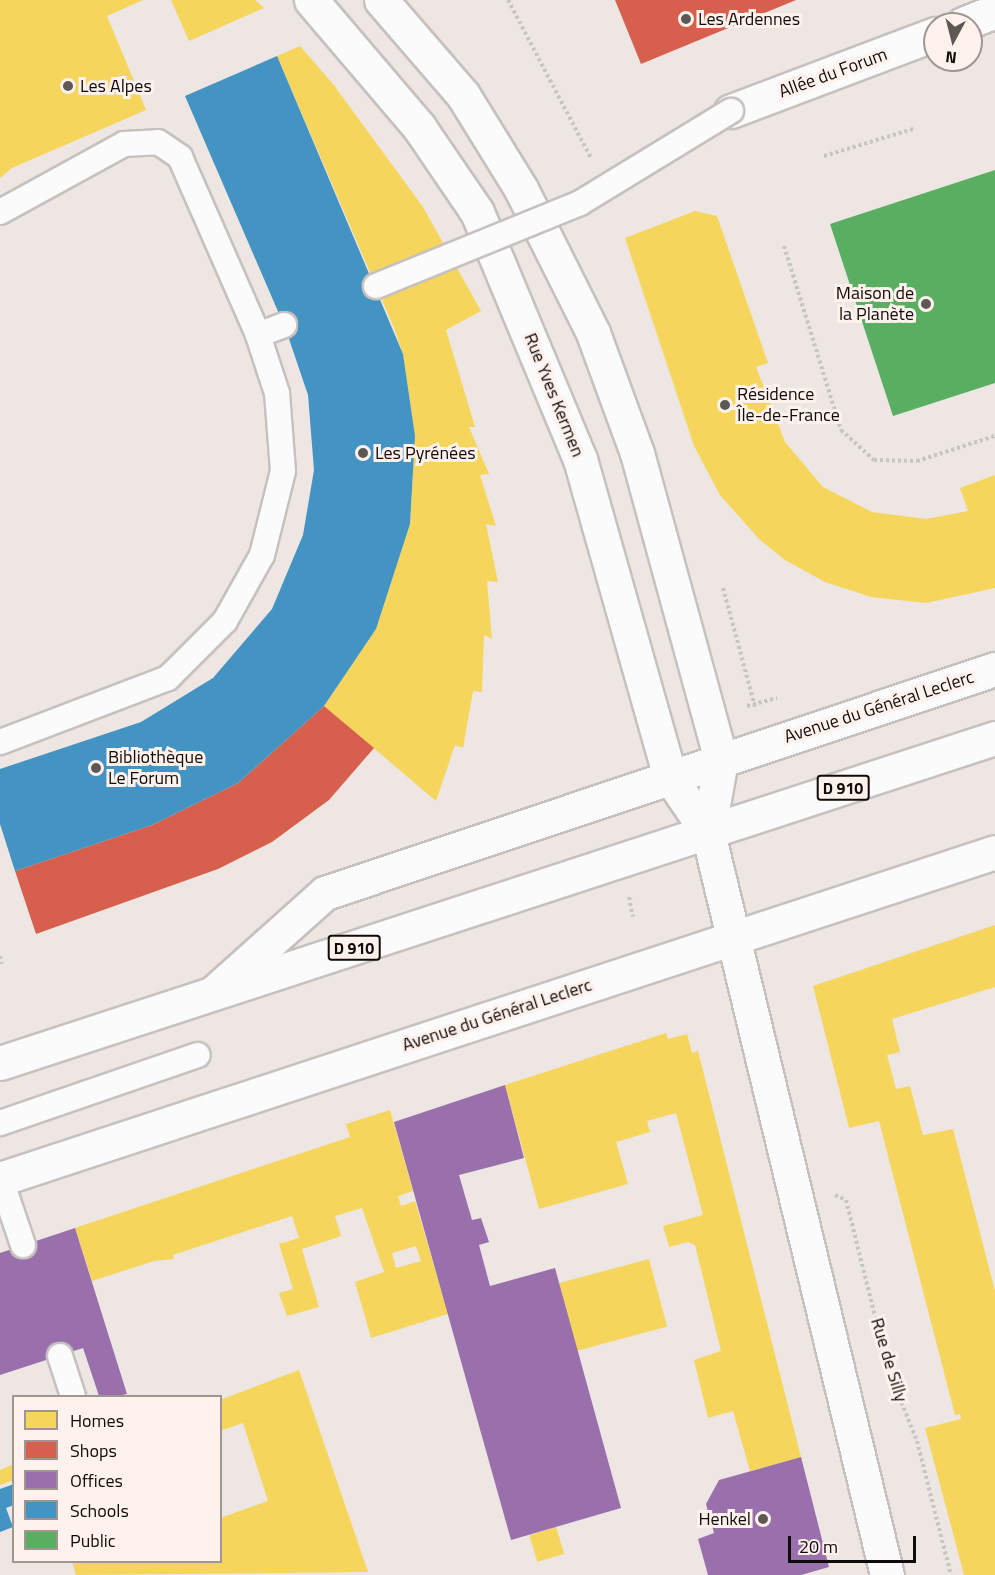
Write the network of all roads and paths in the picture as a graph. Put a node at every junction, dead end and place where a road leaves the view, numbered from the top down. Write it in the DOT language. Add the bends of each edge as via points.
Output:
graph roads {
  1 [pos="311,0"];
  2 [pos="381,0"];
  3 [pos="508,0"];
  4 [pos="923,39"];
  5 [pos="731,111"];
  6 [pos="916,128"];
  7 [pos="824,156"];
  8 [pos="606,185"];
  9 [pos="0,212"];
  10 [pos="784,246"];
  11 [pos="376,286"];
  12 [pos="284,325"];
  13 [pos="258,335"];
  14 [pos="995,436"];
  15 [pos="723,588"];
  16 [pos="995,669"];
  17 [pos="995,738"];
  18 [pos="0,742"];
  19 [pos="765,746"];
  20 [pos="721,760"];
  21 [pos="670,777"];
  22 [pos="708,834"];
  23 [pos="995,852"];
  24 [pos="627,888"];
  25 [pos="633,917"];
  26 [pos="736,938"];
  27 [pos="0,956"];
  28 [pos="2,964"];
  29 [pos="213,993"];
  30 [pos="198,1055"];
  31 [pos="0,1062"];
  32 [pos="0,1123"];
  33 [pos="792,1176"];
  34 [pos="1,1178"];
  35 [pos="23,1245"];
  36 [pos="60,1356"];
  37 [pos="73,1395"];
  38 [pos="887,1575"];
  39 [pos="951,1575"];
  1 -- 21 [label="street, Rue Yves Kermen" via="419,127 477,212 580,459"];
  2 -- 20 [label="street, Rue Yves Kermen" via="463,95 521,189 593,333 637,453"];
  3 -- 8 [label="path"];
  4 -- 5 [label="street, Allée du Forum"];
  5 -- 8 [label="lane, bridge"];
  6 -- 7 [label="path"];
  8 -- 11 [label="lane, bridge" via="580,203"];
  9 -- 13 [label="lane" via="124,144 158,142 180,157"];
  10 -- 14 [label="path" via="841,430 857,445 874,460 917,461"];
  12 -- 13 [label="lane"];
  13 -- 18 [label="lane" via="277,393 283,471 262,555 225,621 168,678"];
  15 -- 19 [label="path"];
  16 -- 19 [label="street, Avenue du Général Leclerc"];
  17 -- 22 [label="street, Avenue du Général Leclerc / D 910"];
  19 -- 20 [label="street, Avenue du Général Leclerc"];
  20 -- 21 [label="street, Avenue du Général Leclerc"];
  20 -- 22 [label="street, Rue Yves Kermen"];
  21 -- 22 [label="street, Rue Yves Kermen"];
  21 -- 29 [label="street, Avenue du Général Leclerc" via="325,893"];
  22 -- 26 [label="street, Rue Yves Kermen"];
  22 -- 29 [label="street, Avenue du Général Leclerc / D 910"];
  23 -- 26 [label="street, Avenue du Général Leclerc"];
  24 -- 25 [label="path"];
  26 -- 33 [label="street"];
  26 -- 34 [label="street, Avenue du Général Leclerc"];
  27 -- 28 [label="path"];
  29 -- 31 [label="street, Avenue du Général Leclerc / D 910"];
  30 -- 32 [label="lane"];
  33 -- 38 [label="street"];
  33 -- 39 [label="path, Rue de Silly" via="846,1200 888,1369 917,1441"];
  34 -- 35 [label="lane"];
  36 -- 37 [label="lane"];
}
